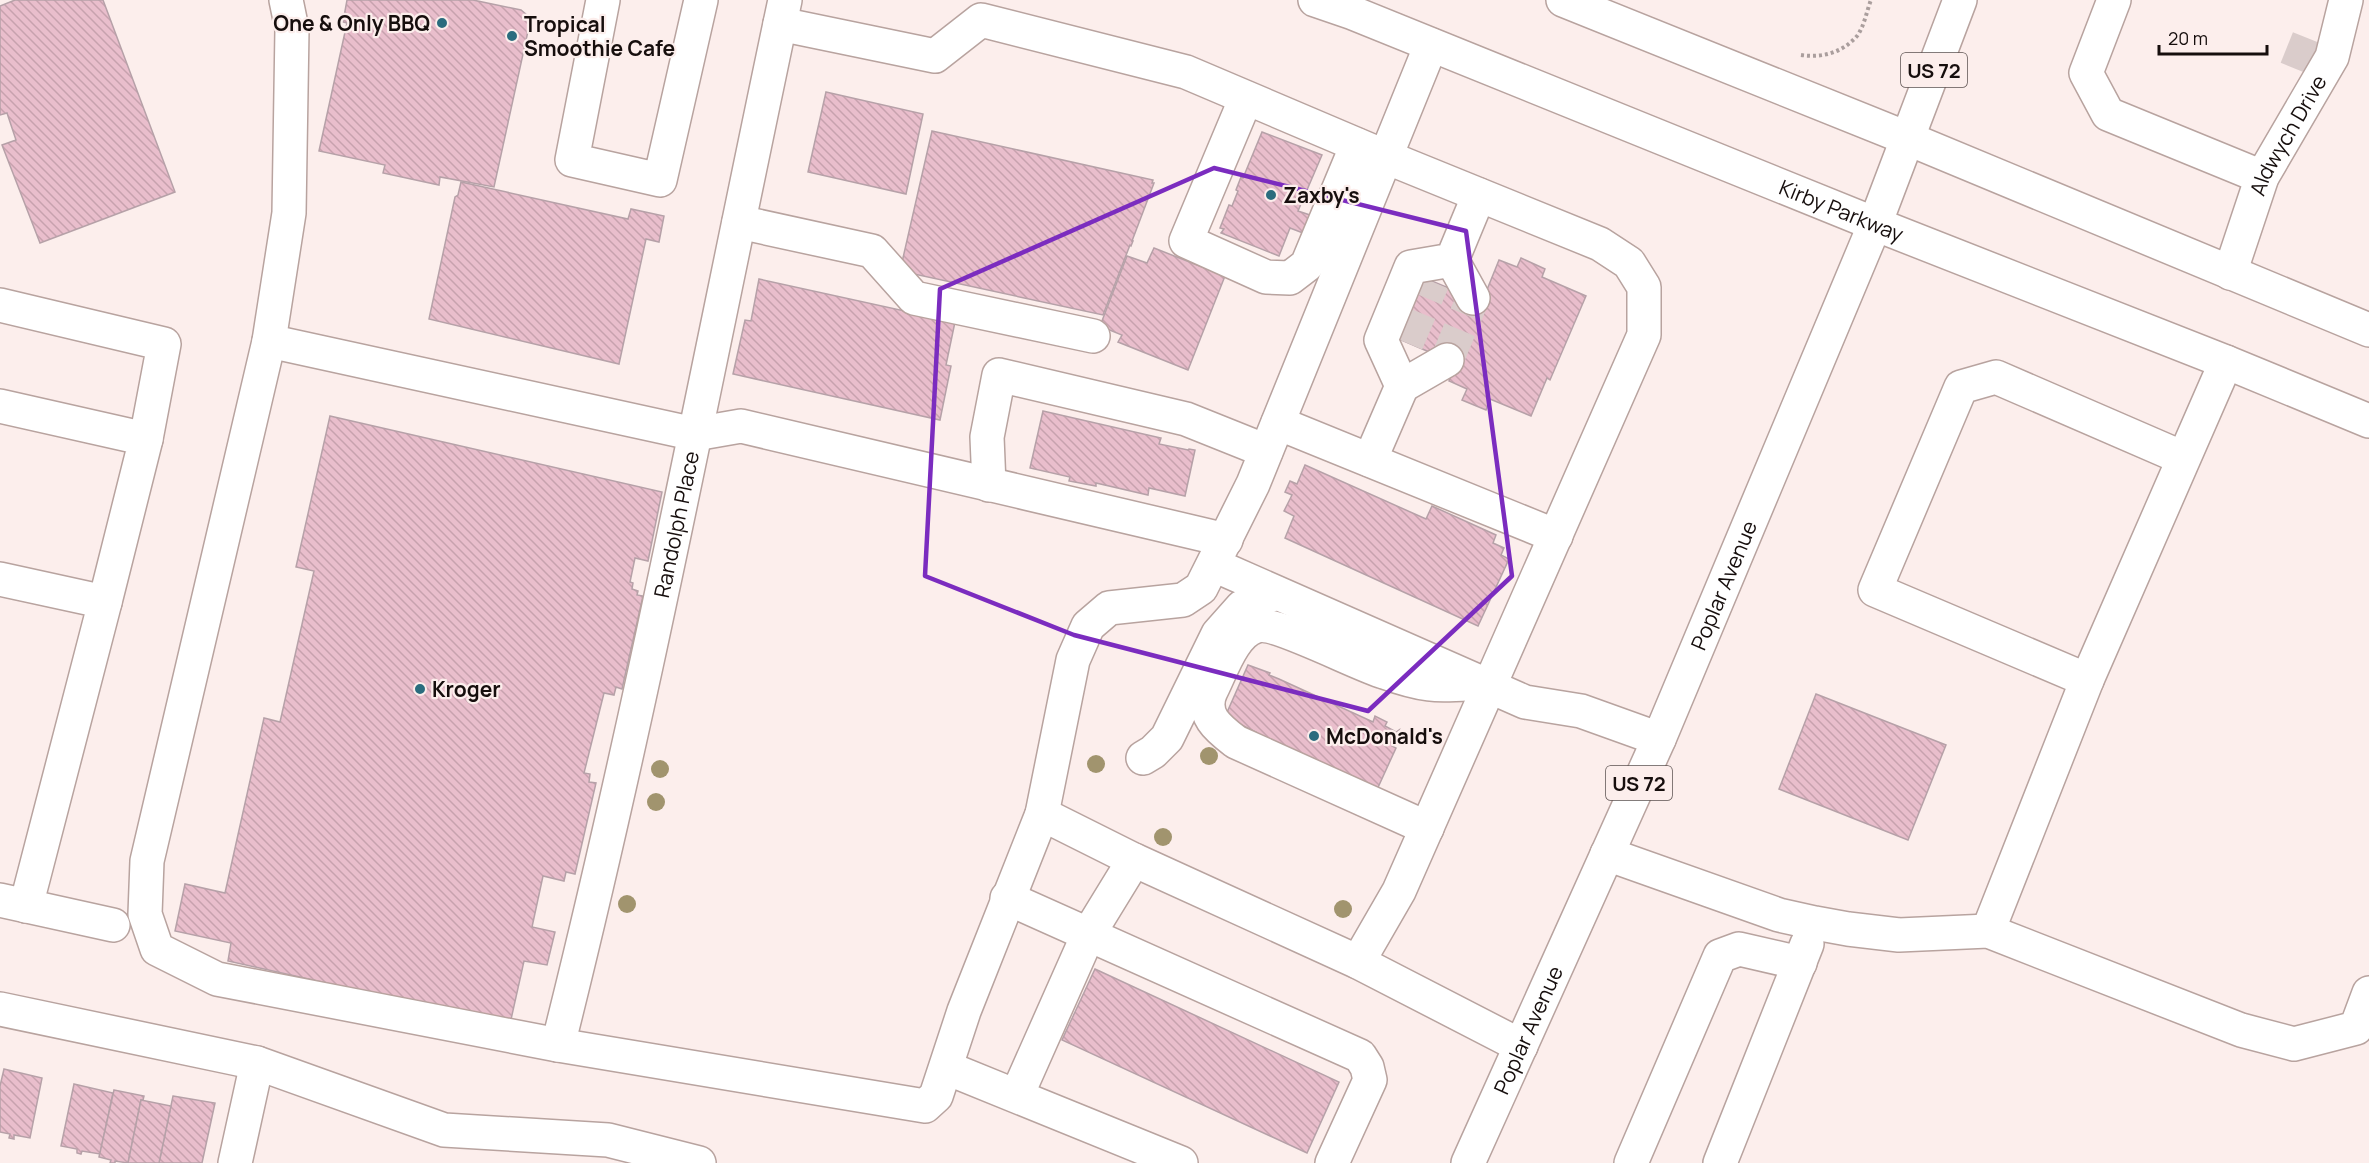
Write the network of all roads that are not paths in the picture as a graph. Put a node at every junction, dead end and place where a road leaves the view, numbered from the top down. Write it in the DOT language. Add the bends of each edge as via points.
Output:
graph roads {
  1 [pos="286,0"];
  2 [pos="603,0"];
  3 [pos="701,0"];
  4 [pos="1315,0"];
  5 [pos="1563,0"];
  6 [pos="1960,0"];
  7 [pos="2114,0"];
  8 [pos="2344,0"];
  9 [pos="975,10"];
  10 [pos="782,12"];
  11 [pos="2312,29"];
  12 [pos="1431,45"];
  13 [pos="2296,69"];
  14 [pos="1246,98"];
  15 [pos="2294,120"];
  16 [pos="1909,139"];
  17 [pos="1371,151"];
  18 [pos="2262,177"];
  19 [pos="1479,195"];
  20 [pos="739,222"];
  21 [pos="1875,224"];
  22 [pos="2230,273"];
  23 [pos="0,305"];
  24 [pos="2369,330"];
  25 [pos="1093,336"];
  26 [pos="269,341"];
  27 [pos="1429,352"];
  28 [pos="2226,362"];
  29 [pos="1402,386"];
  30 [pos="0,406"];
  31 [pos="2369,421"];
  32 [pos="695,434"];
  33 [pos="1272,437"];
  34 [pos="146,438"];
  35 [pos="2183,458"];
  36 [pos="1370,460"];
  37 [pos="989,485"];
  38 [pos="1556,536"];
  39 [pos="1220,553"];
  40 [pos="0,579"];
  41 [pos="1276,593"];
  42 [pos="105,602"];
  43 [pos="2086,680"];
  44 [pos="1484,685"];
  45 [pos="1659,739"];
  46 [pos="1143,758"];
  47 [pos="1042,814"];
  48 [pos="1427,828"];
  49 [pos="1606,854"];
  50 [pos="1134,860"];
  51 [pos="1007,898"];
  52 [pos="13,903"];
  53 [pos="1815,923"];
  54 [pos="113,925"];
  55 [pos="1988,931"];
  56 [pos="1088,935"];
  57 [pos="1358,962"];
  58 [pos="1800,963"];
  59 [pos="2369,993"];
  60 [pos="0,1009"];
  61 [pos="558,1045"];
  62 [pos="1521,1046"];
  63 [pos="257,1063"];
  64 [pos="947,1068"];
  65 [pos="1017,1095"];
  66 [pos="235,1163"];
  67 [pos="699,1163"];
  68 [pos="1180,1163"];
  69 [pos="1332,1163"];
  70 [pos="1468,1163"];
  71 [pos="1631,1163"];
  72 [pos="1719,1163"];
  1 -- 26 [label="main road" via="292,29 288,213"];
  2 -- 3 [label="main road" via="572,160 660,180"];
  4 -- 12 [label="main road, Kirby Parkway"];
  5 -- 16 [label="main road"];
  6 -- 16 [label="main road, Poplar Avenue / US 72"];
  7 -- 18 [label="main road" via="2086,73 2108,114"];
  8 -- 11 [label="main road"];
  8 -- 15 [label="main road, Aldwych Drive" via="2332,57"];
  9 -- 10 [label="main road" via="935,56"];
  9 -- 14 [label="main road" via="1186,72"];
  10 -- 20 [label="main road, Randolph Place"];
  12 -- 17 [label="main road"];
  12 -- 21 [label="main road, Kirby Parkway"];
  13 -- 15 [label="main road"];
  14 -- 17 [label="main road"];
  14 -- 17 [label="main road" via="1186,242 1266,277 1290,278 1306,265"];
  15 -- 18 [label="main road, Aldwych Drive"];
  16 -- 21 [label="main road, Poplar Avenue / US 72"];
  16 -- 22 [label="main road"];
  17 -- 19 [label="main road"];
  17 -- 33 [label="main road"];
  18 -- 22 [label="main road, Aldwych Drive"];
  19 -- 29 [label="main road" via="1453,283 1412,267 1381,340"];
  19 -- 38 [label="main road" via="1600,244 1629,263 1644,287 1644,334"];
  20 -- 25 [label="main road" via="872,251 914,298"];
  20 -- 32 [label="main road, Randolph Place"];
  21 -- 28 [label="main road, Kirby Parkway"];
  21 -- 45 [label="main road, Poplar Avenue / US 72"];
  22 -- 24 [label="main road"];
  23 -- 34 [label="main road" via="164,344"];
  26 -- 32 [label="main road"];
  26 -- 61 [label="main road" via="147,861 145,914 157,949 217,979"];
  27 -- 29 [label="main road"];
  28 -- 31 [label="main road, Kirby Parkway"];
  28 -- 35 [label="main road"];
  29 -- 36 [label="main road"];
  30 -- 34 [label="main road"];
  32 -- 37 [label="main road" via="741,426"];
  32 -- 61 [label="main road, Randolph Place" via="624,768"];
  33 -- 36 [label="main road"];
  33 -- 37 [label="main road" via="999,375 987,437"];
  33 -- 39 [label="main road"];
  34 -- 42 [label="main road"];
  35 -- 43 [label="main road"];
  35 -- 43 [label="main road" via="1996,377 1961,387 1875,590"];
  36 -- 38 [label="main road"];
  37 -- 39 [label="main road"];
  38 -- 44 [label="main road"];
  39 -- 41 [label="main road"];
  39 -- 47 [label="main road" via="1201,588 1183,600 1109,608 1088,626 1073,660"];
  40 -- 42 [label="main road"];
  41 -- 44 [label="main road"];
  41 -- 46 [label="main road" via="1242,607 1218,634 1167,738"];
  42 -- 52 [label="main road"];
  43 -- 55 [label="main road"];
  44 -- 45 [label="main road" via="1525,702 1581,711"];
  44 -- 48 [label="main road"];
  44 -- 48 [label="main road" via="1428,684 1395,675 1280,628 1258,625 1233,645 1207,700 1208,715 1236,742"];
  45 -- 49 [label="main road, Poplar Avenue / US 72"];
  47 -- 50 [label="main road"];
  47 -- 51 [label="main road"];
  48 -- 57 [label="main road" via="1399,891"];
  49 -- 53 [label="main road" via="1779,915"];
  49 -- 62 [label="main road, Poplar Avenue / US 72"];
  50 -- 56 [label="main road"];
  50 -- 57 [label="main road"];
  51 -- 56 [label="main road"];
  51 -- 64 [label="main road"];
  52 -- 54 [label="main road"];
  53 -- 55 [label="main road" via="1899,935"];
  53 -- 58 [label="main road"];
  55 -- 59 [label="main road" via="2241,1030 2294,1044 2356,1028"];
  56 -- 65 [label="main road"];
  56 -- 69 [label="main road" via="1360,1056 1370,1080"];
  57 -- 62 [label="main road"];
  58 -- 71 [label="main road" via="1739,949 1720,956"];
  58 -- 72 [label="main road"];
  60 -- 63 [label="main road"];
  61 -- 64 [label="main road" via="925,1106 936,1096"];
  62 -- 70 [label="main road, Poplar Avenue / US 72"];
  63 -- 66 [label="main road"];
  63 -- 67 [label="main road" via="444,1130 608,1140"];
  64 -- 65 [label="main road"];
  65 -- 68 [label="main road"];
}
